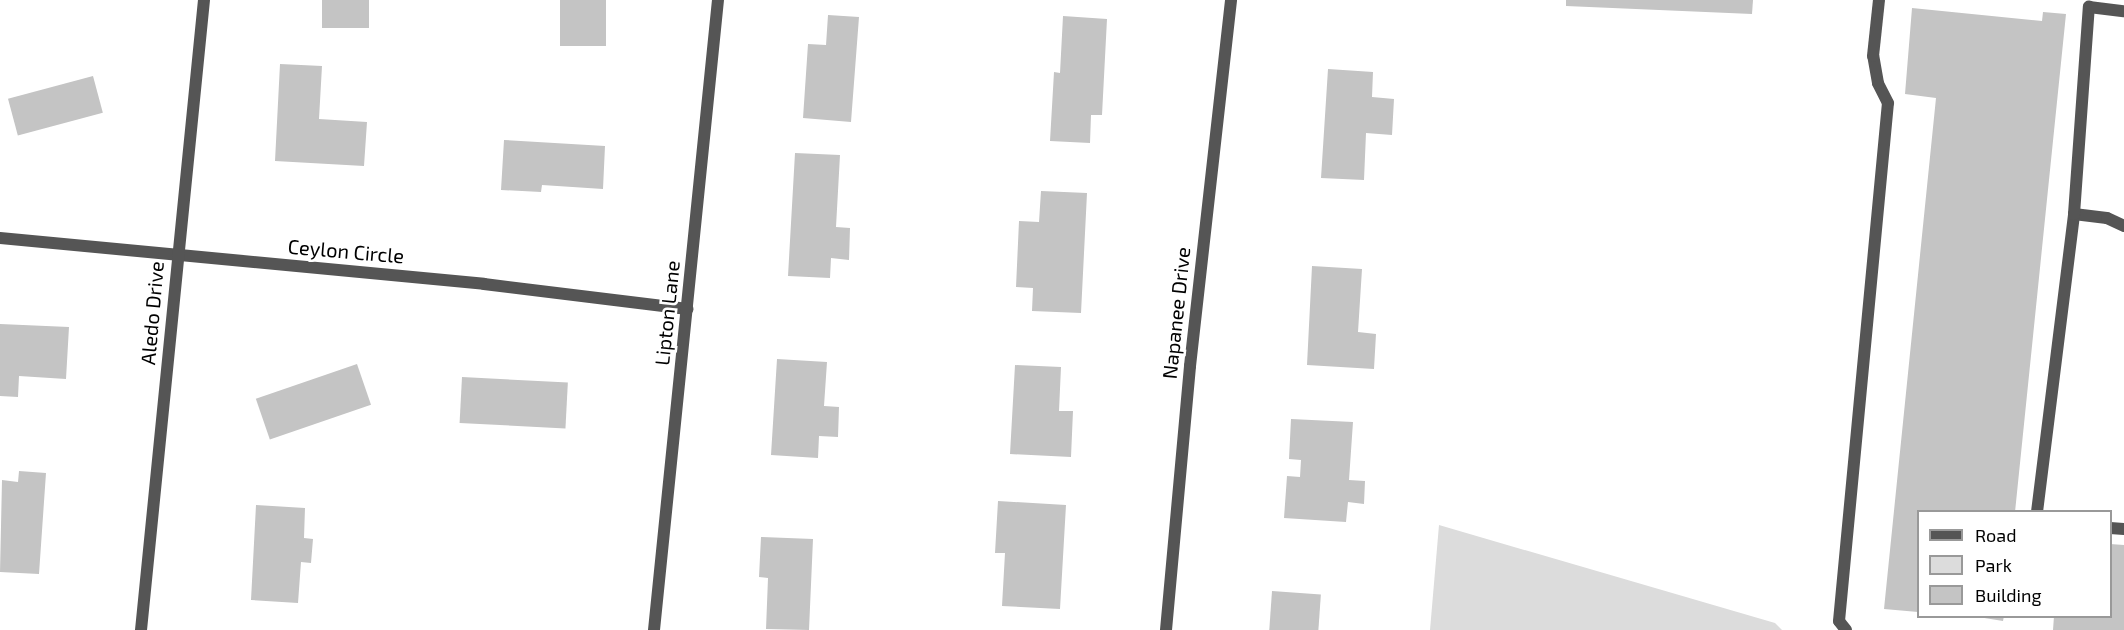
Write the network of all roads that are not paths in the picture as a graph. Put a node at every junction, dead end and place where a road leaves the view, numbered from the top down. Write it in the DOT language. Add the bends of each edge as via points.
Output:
graph roads {
  1 [pos="204,0"];
  2 [pos="718,0"];
  3 [pos="1231,0"];
  4 [pos="1879,0"];
  5 [pos="2084,3"];
  6 [pos="2124,11"];
  7 [pos="2074,214"];
  8 [pos="2124,226"];
  9 [pos="0,238"];
  10 [pos="177,255"];
  11 [pos="687,309"];
  12 [pos="2037,510"];
  13 [pos="141,630"];
  14 [pos="654,630"];
  15 [pos="1166,630"];
  16 [pos="1846,630"];
  1 -- 10 [label="street, Aledo Drive"];
  2 -- 11 [label="street, Lipton Lane"];
  3 -- 15 [label="street, Napanee Drive" via="1190,366"];
  4 -- 16 [label="street" via="1873,56 1878,83 1888,103 1839,621"];
  5 -- 6 [label="street"];
  5 -- 7 [label="street"];
  7 -- 8 [label="street" via="2107,218"];
  7 -- 12 [label="street"];
  9 -- 10 [label="street, Ceylon Circle"];
  10 -- 11 [label="street, Ceylon Circle" via="484,284"];
  10 -- 13 [label="street, Aledo Drive"];
  11 -- 14 [label="street, Lipton Lane"];
}
